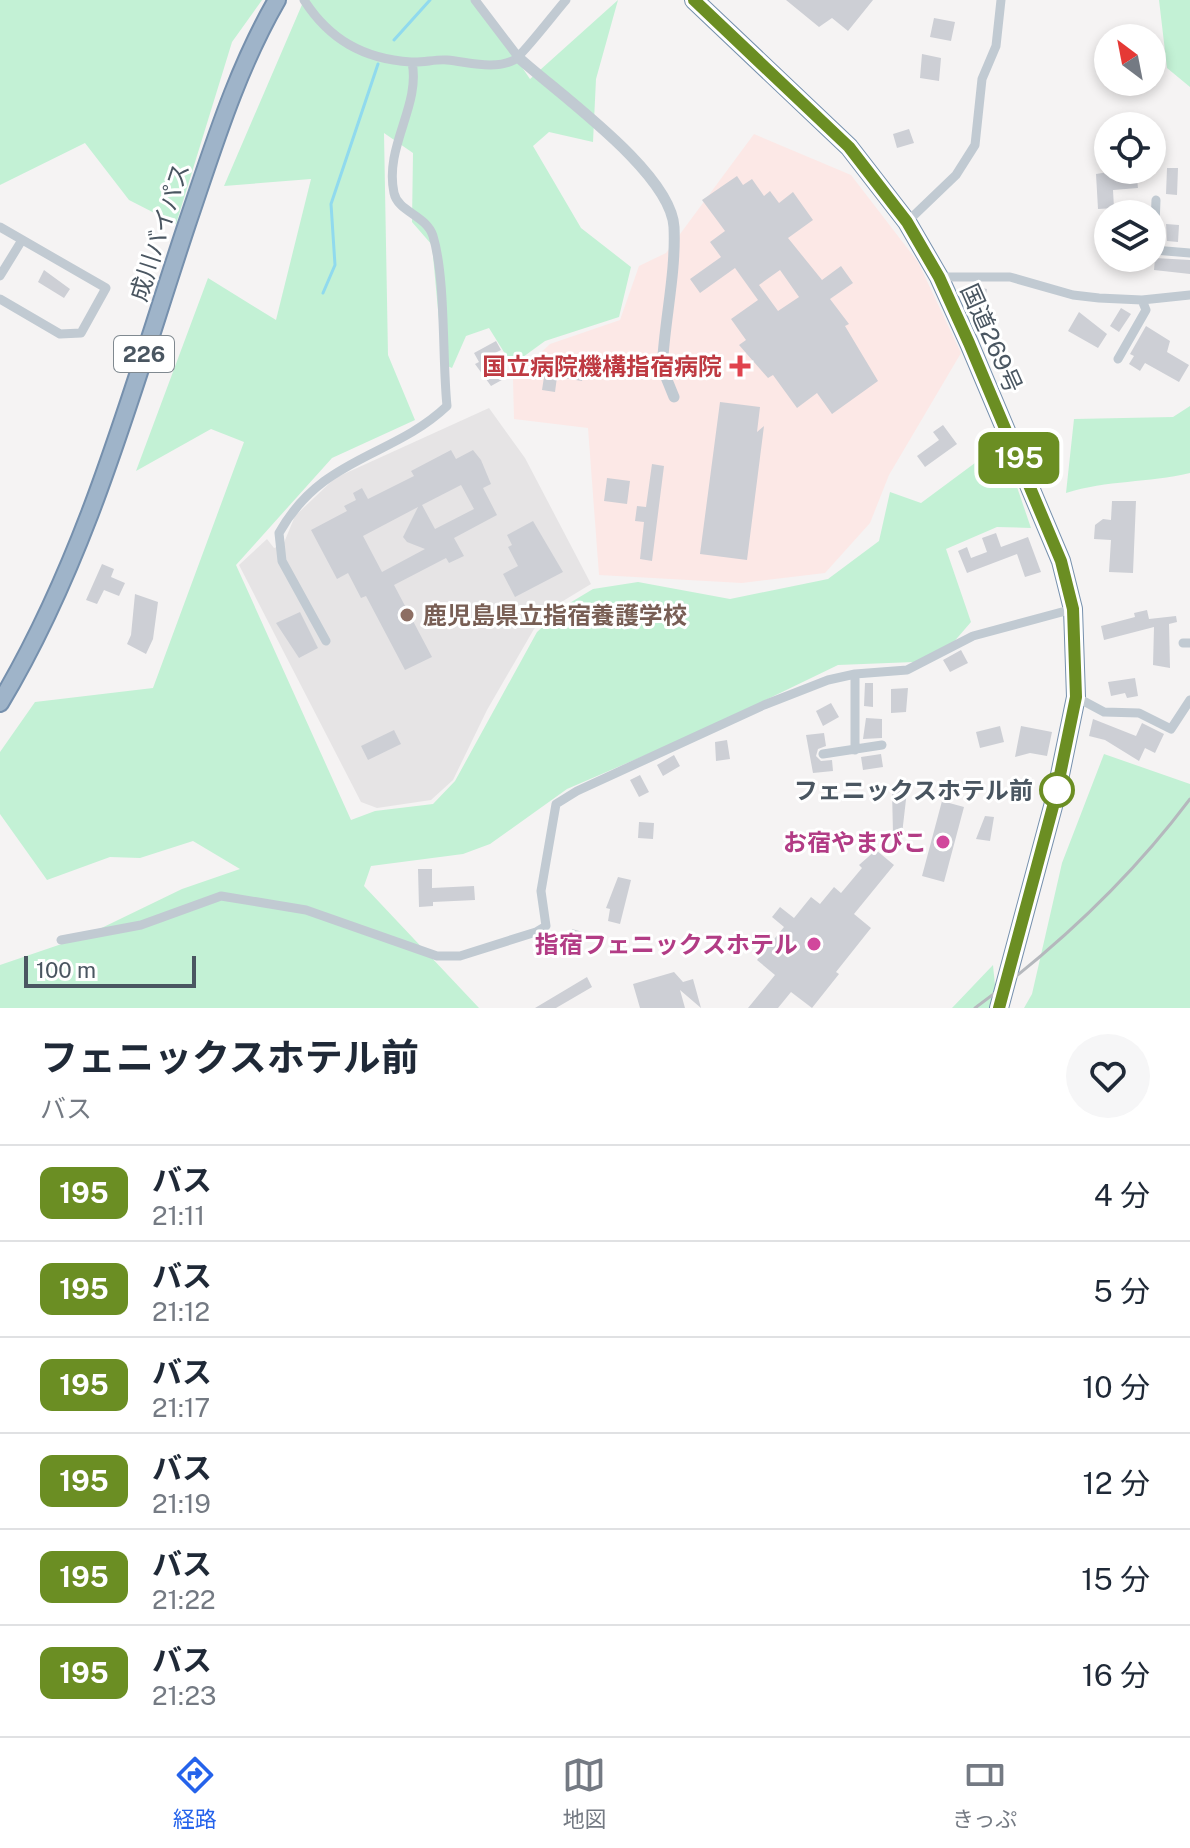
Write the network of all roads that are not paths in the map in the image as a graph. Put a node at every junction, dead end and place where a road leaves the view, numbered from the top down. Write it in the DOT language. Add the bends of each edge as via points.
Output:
graph roads {
  1 [pos="277,0"];
  2 [pos="304,0"];
  3 [pos="475,0"];
  4 [pos="566,0"];
  5 [pos="694,0"];
  6 [pos="1001,0"];
  7 [pos="519,58"];
  8 [pos="412,62"];
  9 [pos="907,222"];
  10 [pos="0,227"];
  11 [pos="22,240"];
  12 [pos="1166,251"];
  13 [pos="1190,253"];
  14 [pos="0,276"];
  15 [pos="939,277"];
  16 [pos="1190,295"];
  17 [pos="0,299"];
  18 [pos="1142,300"];
  19 [pos="1118,359"];
  20 [pos="674,397"];
  21 [pos="1073,609"];
  22 [pos="326,641"];
  23 [pos="855,674"];
  24 [pos="1076,697"];
  25 [pos="1190,700"];
  26 [pos="0,703"];
  27 [pos="882,745"];
  28 [pos="855,750"];
  29 [pos="823,754"];
  30 [pos="61,940"];
  31 [pos="999,1008"];
  1 -- 26 [label="highway, 成川バイパス / 226" via="226,109 96,497"];
  2 -- 8 [label="street" via="318,22 344,45"];
  3 -- 7 [label="street"];
  4 -- 7 [label="street"];
  5 -- 9 [label="highway, 国道269号" via="849,147"];
  6 -- 9 [label="street" via="996,46 982,79 975,145 956,175"];
  7 -- 8 [label="street" via="500,66"];
  7 -- 20 [label="street" via="643,167 668,200 674,224 673,263 663,370"];
  8 -- 22 [label="street" via="416,81 393,149 394,193 397,201 424,219 436,250 447,406 417,429 334,471 279,533 282,561"];
  9 -- 15 [label="highway, 国道269号"];
  10 -- 11 [label="street"];
  11 -- 14 [label="street"];
  11 -- 17 [label="street" via="106,288 81,333 60,334"];
  12 -- 13 [label="street"];
  15 -- 18 [label="street" via="1010,277 1073,295"];
  15 -- 21 [label="highway, 国道269号" via="1054,539"];
  16 -- 18 [label="street"];
  18 -- 19 [label="street" via="1146,310"];
  21 -- 23 [label="street" via="973,636 907,670"];
  21 -- 24 [label="highway, 国道269号"];
  23 -- 28 [label="street"];
  23 -- 30 [label="street" via="764,705 556,804 541,891 546,926 536,932 460,956 437,956 306,910 221,896 141,925"];
  24 -- 25 [label="street" via="1104,712 1139,713 1171,729"];
  24 -- 31 [label="highway, 国道269号" via="1055,799"];
  27 -- 28 [label="street"];
  28 -- 29 [label="street"];
}
